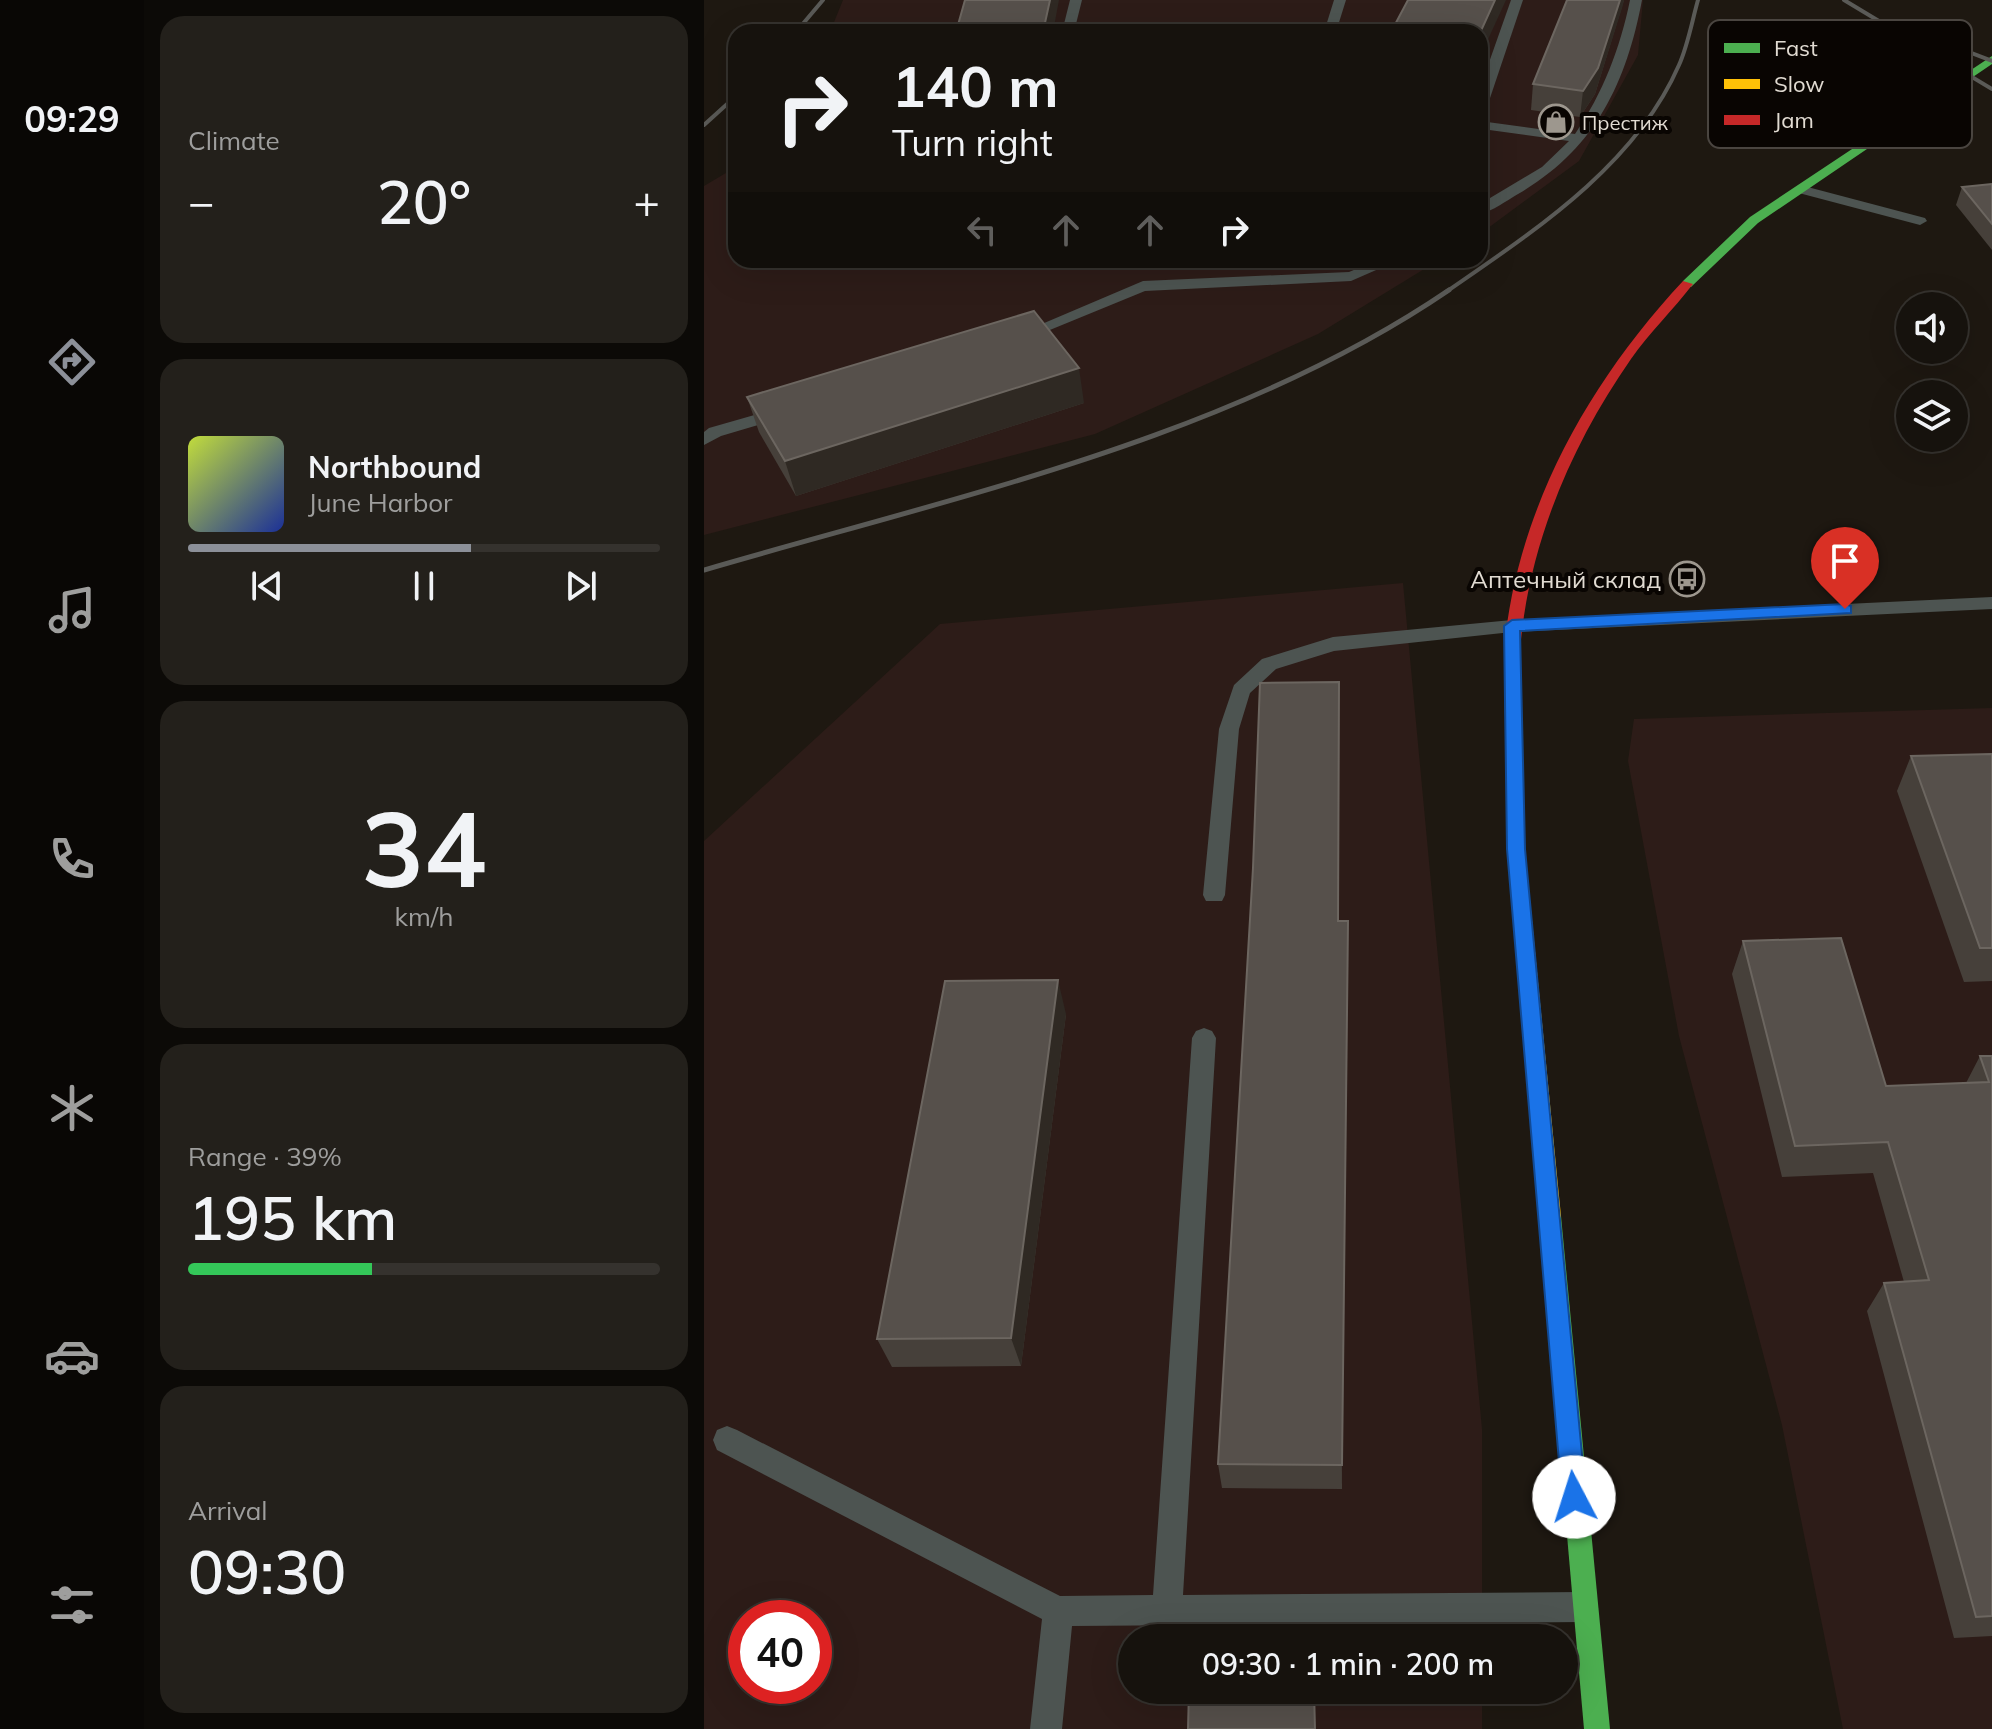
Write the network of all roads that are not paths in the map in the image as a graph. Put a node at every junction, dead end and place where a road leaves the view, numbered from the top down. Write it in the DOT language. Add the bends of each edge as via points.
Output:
graph roads {
  1 [pos="1076,0"];
  2 [pos="1340,0"];
  3 [pos="1517,0"];
  4 [pos="1636,0"];
  5 [pos="1070,24"];
  6 [pos="1332,24"];
  7 [pos="1992,59"];
  8 [pos="1972,73"];
  9 [pos="1488,84"];
  10 [pos="1488,126"];
  11 [pos="1576,138"];
  12 [pos="1861,148"];
  13 [pos="1800,189"];
  14 [pos="1488,205"];
  15 [pos="1920,221"];
  16 [pos="1371,268"];
  17 [pos="1000,345"];
  18 [pos="805,405"];
  19 [pos="704,440"];
  20 [pos="1992,603"];
  21 [pos="1512,626"];
  22 [pos="1214,895"];
  23 [pos="1204,1038"];
  24 [pos="727,1440"];
  25 [pos="1584,1606"];
  26 [pos="1058,1611"];
  27 [pos="1167,1611"];
  28 [pos="1046,1729"];
  29 [pos="1597,1729"];
  1 -- 5 [label="lane"];
  2 -- 6 [label="lane"];
  3 -- 9 [label="lane"];
  4 -- 11 [label="lane" via="1629,43 1607,94"];
  7 -- 8 [label="street"];
  10 -- 11 [label="lane"];
  11 -- 14 [label="lane" via="1563,157"];
  12 -- 13 [label="street"];
  13 -- 15 [label="lane"];
  13 -- 21 [label="street" via="1754,220 1667,303 1588,413 1539,520"];
  16 -- 17 [label="lane" via="1351,276 1143,286"];
  18 -- 19 [label="lane"];
  20 -- 21 [label="lane"];
  21 -- 22 [label="lane" via="1333,644 1269,664 1241,690 1229,729"];
  21 -- 25 [label="street" via="1516,849"];
  23 -- 27 [label="lane"];
  24 -- 26 [label="lane"];
  25 -- 27 [label="lane"];
  25 -- 29 [label="street"];
  26 -- 27 [label="lane"];
  26 -- 28 [label="lane"];
}
